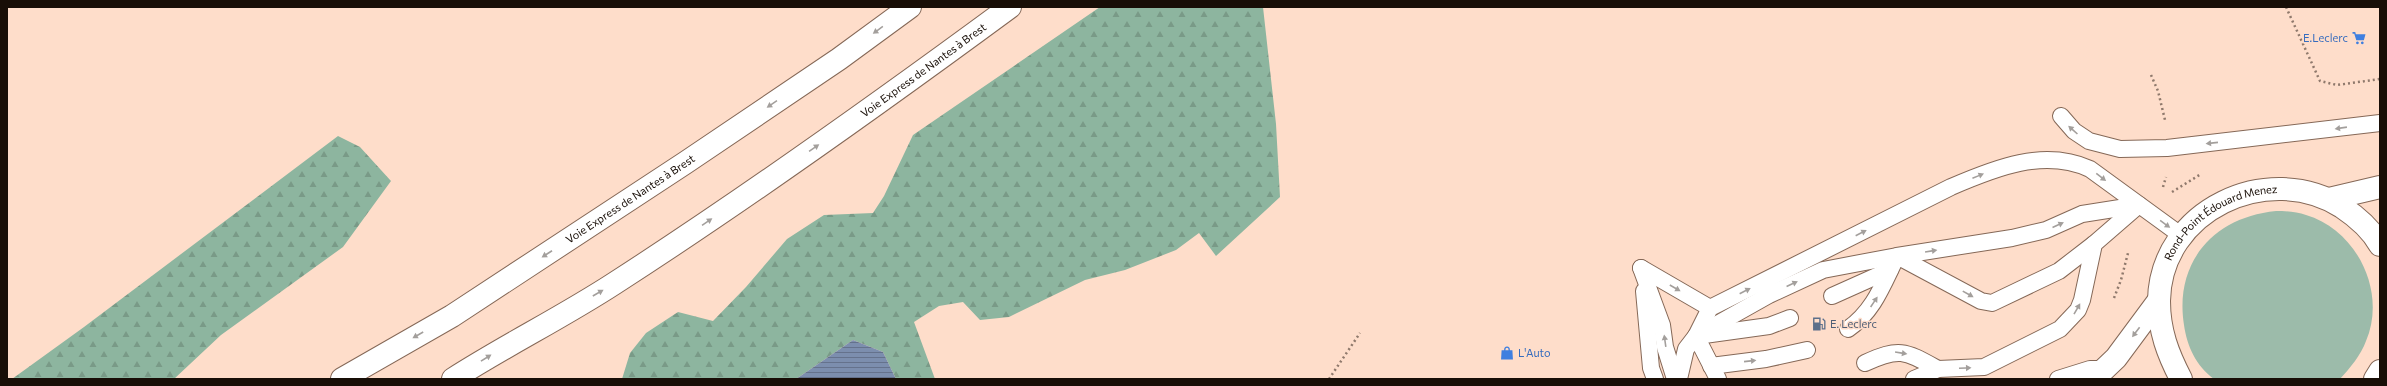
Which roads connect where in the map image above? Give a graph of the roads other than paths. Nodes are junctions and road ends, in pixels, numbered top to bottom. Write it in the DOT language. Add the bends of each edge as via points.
graph roads {
  1 [pos="910,7"];
  2 [pos="1010,7"];
  3 [pos="2061,116"];
  4 [pos="2380,123"];
  5 [pos="2380,187"];
  6 [pos="2329,199"];
  7 [pos="2139,205"];
  8 [pos="2182,236"];
  9 [pos="2094,244"];
  10 [pos="2380,245"];
  11 [pos="1893,263"];
  12 [pos="1641,268"];
  13 [pos="1832,296"];
  14 [pos="2159,300"];
  15 [pos="1710,308"];
  16 [pos="1790,318"];
  17 [pos="1848,329"];
  18 [pos="1696,336"];
  19 [pos="1806,350"];
  20 [pos="1865,363"];
  21 [pos="1938,370"];
  22 [pos="2380,371"];
  23 [pos="1715,372"];
  24 [pos="2100,374"];
  25 [pos="342,379"];
  26 [pos="453,379"];
  27 [pos="1655,379"];
  28 [pos="1675,379"];
  29 [pos="1679,379"];
  30 [pos="1914,379"];
  31 [pos="2058,379"];
  32 [pos="2181,379"];
  33 [pos="2375,379"];
  1 -- 25 [label="main road, Voie Express de Nantes à Brest, one-way" via="678,167 452,316"];
  26 -- 2 [label="main road, Voie Express de Nantes à Brest, one-way" via="621,280 757,189"];
  4 -- 3 [label="lane, one-way" via="2167,148 2120,149 2089,141 2074,131"];
  5 -- 6 [label="main road"];
  6 -- 8 [label="main road, Rond-Point Édouard Menez" via="2303,190 2275,188 2248,192 2223,202 2200,217"];
  6 -- 10 [label="main road, Rond-Point Édouard Menez" via="2355,215 2376,237"];
  7 -- 8 [label="lane, one-way"];
  7 -- 9 [label="lane"];
  11 -- 7 [label="lane, one-way" via="2046,230 2082,214"];
  15 -- 7 [label="lane, one-way" via="1951,187 2001,167 2057,159 2074,162 2090,169"];
  8 -- 14 [label="main road, Rond-Point Édouard Menez" via="2167,264"];
  11 -- 9 [label="lane, one-way" via="1981,301 1992,303 2059,271"];
  21 -- 9 [label="lane, one-way" via="1984,367 2060,329 2078,310"];
  11 -- 13 [label="lane"];
  17 -- 11 [label="lane, one-way" via="1860,320 1877,300"];
  18 -- 11 [label="lane, one-way" via="1769,295 1823,270"];
  12 -- 15 [label="lane, one-way"];
  12 -- 27 [label="lane" via="1651,368"];
  28 -- 12 [label="lane, one-way" via="1665,347 1662,325"];
  14 -- 24 [label="main road, one-way"];
  14 -- 32 [label="main road, Rond-Point Édouard Menez" via="2161,328 2168,355"];
  15 -- 18 [label="lane"];
  16 -- 18 [label="lane" via="1754,329"];
  18 -- 23 [label="lane"];
  18 -- 29 [label="lane" via="1686,349"];
  23 -- 19 [label="lane, one-way"];
  20 -- 21 [label="lane, one-way" via="1884,354 1906,353"];
  21 -- 30 [label="lane"];
  22 -- 33 [label="main road"];
  24 -- 31 [label="lane" via="2090,369"];
}
